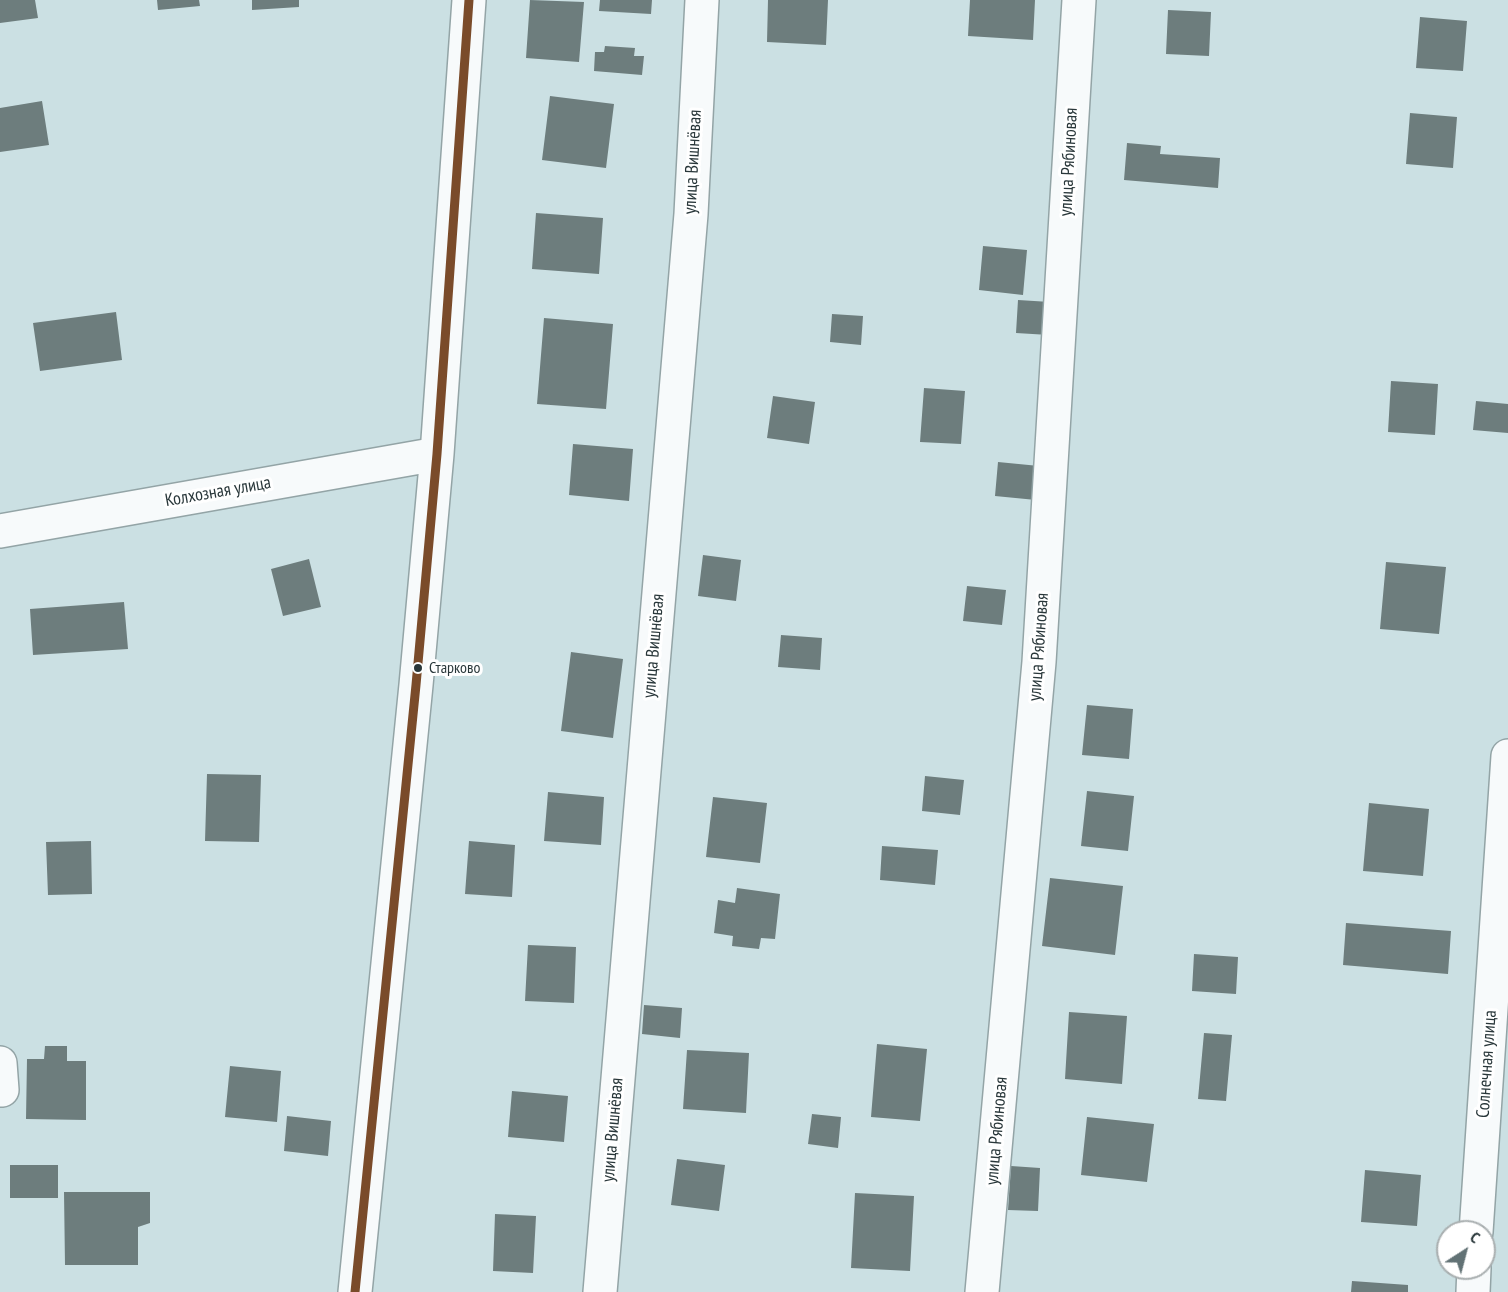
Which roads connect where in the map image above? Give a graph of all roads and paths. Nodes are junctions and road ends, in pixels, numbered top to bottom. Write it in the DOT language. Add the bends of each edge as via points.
graph roads {
  1 [pos="469,0"];
  2 [pos="702,0"];
  3 [pos="1079,0"];
  4 [pos="436,454"];
  5 [pos="0,531"];
  6 [pos="1508,756"];
  7 [pos="1477,1220"];
  8 [pos="355,1292"];
  9 [pos="600,1292"];
  10 [pos="982,1292"];
  1 -- 4 [label="street"];
  2 -- 9 [label="street, улица Вишнёвая" via="690,226"];
  3 -- 10 [label="street, улица Рябиновая" via="1039,662"];
  4 -- 5 [label="street, Колхозная улица"];
  4 -- 8 [label="street"];
  6 -- 7 [label="street, Солнечная улица"];
}
